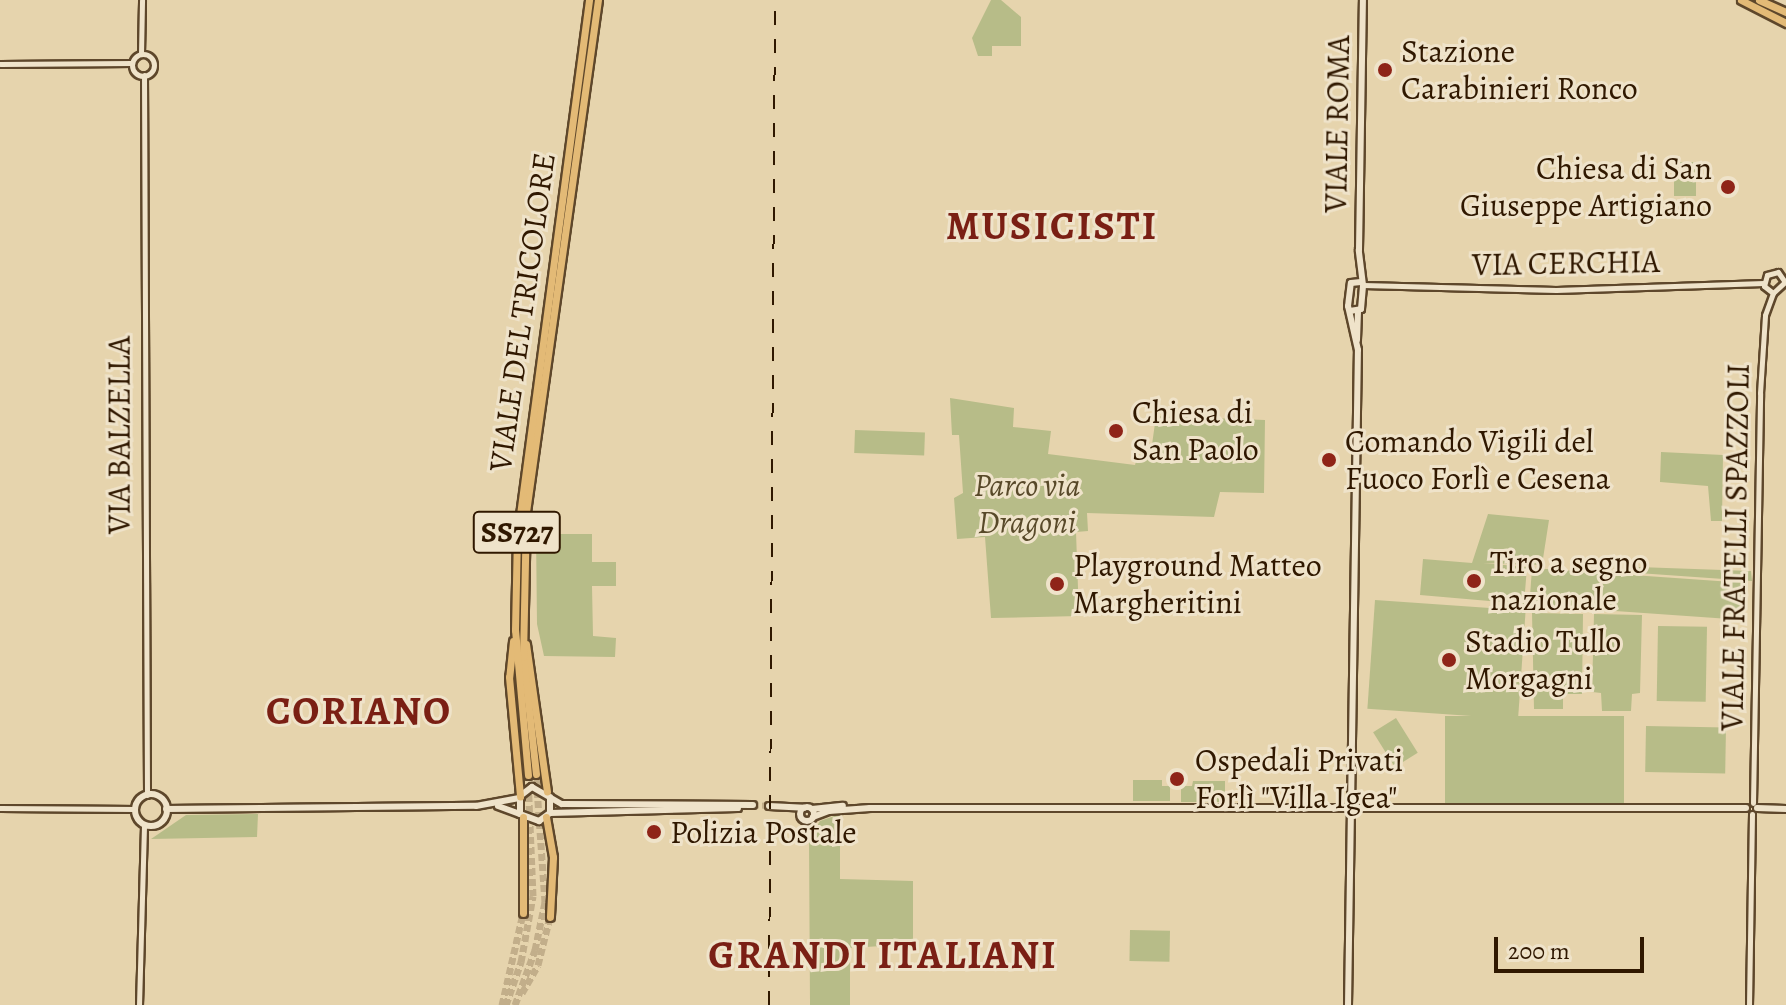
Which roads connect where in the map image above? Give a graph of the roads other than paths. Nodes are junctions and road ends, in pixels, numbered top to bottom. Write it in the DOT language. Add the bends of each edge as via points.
graph roads {
  1 [pos="142,0"];
  2 [pos="589,0"];
  3 [pos="598,0"];
  4 [pos="1363,0"];
  5 [pos="1741,0"];
  6 [pos="1759,0"];
  7 [pos="1786,12"];
  8 [pos="1786,23"];
  9 [pos="141,54"];
  10 [pos="587,54"];
  11 [pos="132,63"];
  12 [pos="0,64"];
  13 [pos="144,75"];
  14 [pos="1359,250"];
  15 [pos="1353,281"];
  16 [pos="1786,282"];
  17 [pos="1764,283"];
  18 [pos="1364,287"];
  19 [pos="1773,293"];
  20 [pos="1354,311"];
  21 [pos="519,632"];
  22 [pos="532,774"];
  23 [pos="548,793"];
  24 [pos="147,795"];
  25 [pos="520,797"];
  26 [pos="491,805"];
  27 [pos="769,806"];
  28 [pos="0,808"];
  29 [pos="1752,808"];
  30 [pos="135,809"];
  31 [pos="166,809"];
  32 [pos="1351,809"];
  33 [pos="1786,809"];
  34 [pos="802,810"];
  35 [pos="813,813"];
  36 [pos="522,815"];
  37 [pos="548,815"];
  38 [pos="144,825"];
  39 [pos="523,913"];
  40 [pos="550,917"];
  41 [pos="139,1005"];
  42 [pos="1348,1005"];
  43 [pos="1749,1005"];
  1 -- 9 [label="street"];
  2 -- 10 [label="highway, VIALE DEL TRICOLORE / SS727"];
  3 -- 10 [label="highway, VIALE DEL TRICOLORE / SS727"];
  4 -- 14 [label="main road, VIALE ROMA"];
  5 -- 8 [label="highway"];
  6 -- 7 [label="highway"];
  9 -- 11 [label="street"];
  9 -- 13 [label="street, VIA BALZELLA" via="153,64"];
  10 -- 21 [label="highway, VIALE DEL TRICOLORE / SS727" via="522,475"];
  11 -- 12 [label="street"];
  11 -- 13 [label="street" via="135,72"];
  13 -- 24 [label="street, VIA BALZELLA"];
  14 -- 15 [label="main road, VIALE ROMA"];
  14 -- 18 [label="main road, VIALE ROMA"];
  15 -- 18 [label="main road"];
  15 -- 20 [label="main road, VIALE ROMA"];
  16 -- 17 [label="street, VIA CERCHIA" via="1776,272"];
  16 -- 19 [label="street"];
  17 -- 18 [label="street, VIA CERCHIA" via="1556,290"];
  17 -- 19 [label="street"];
  18 -- 20 [label="main road, VIALE ROMA"];
  19 -- 29 [label="street, VIALE FRATELLI SPAZZOLI" via="1765,315 1760,393"];
  20 -- 32 [label="main road"];
  21 -- 22 [label="highway, VIALE DEL TRICOLORE / SS727"];
  21 -- 23 [label="highway" via="531,660"];
  21 -- 25 [label="highway" via="509,677"];
  23 -- 25 [label="main road" via="532,787"];
  23 -- 37 [label="main road"];
  23 -- 37 [label="main road" via="562,804 753,805"];
  24 -- 30 [label="main road"];
  24 -- 31 [label="main road" via="157,796"];
  25 -- 26 [label="main road"];
  25 -- 36 [label="main road"];
  26 -- 31 [label="main road"];
  26 -- 36 [label="main road"];
  27 -- 34 [label="main road"];
  28 -- 30 [label="street"];
  29 -- 32 [label="main road"];
  29 -- 33 [label="main road"];
  29 -- 43 [label="street, VIALE FRATELLI SPAZZOLI"];
  30 -- 38 [label="main road"];
  31 -- 38 [label="main road" via="160,824"];
  32 -- 35 [label="main road" via="870,808"];
  32 -- 42 [label="main road"];
  34 -- 35 [label="main road"];
  34 -- 35 [label="main road" via="804,821"];
  36 -- 37 [label="main road" via="535,822"];
  36 -- 39 [label="highway"];
  37 -- 40 [label="highway" via="553,857"];
  38 -- 41 [label="street"];
}
